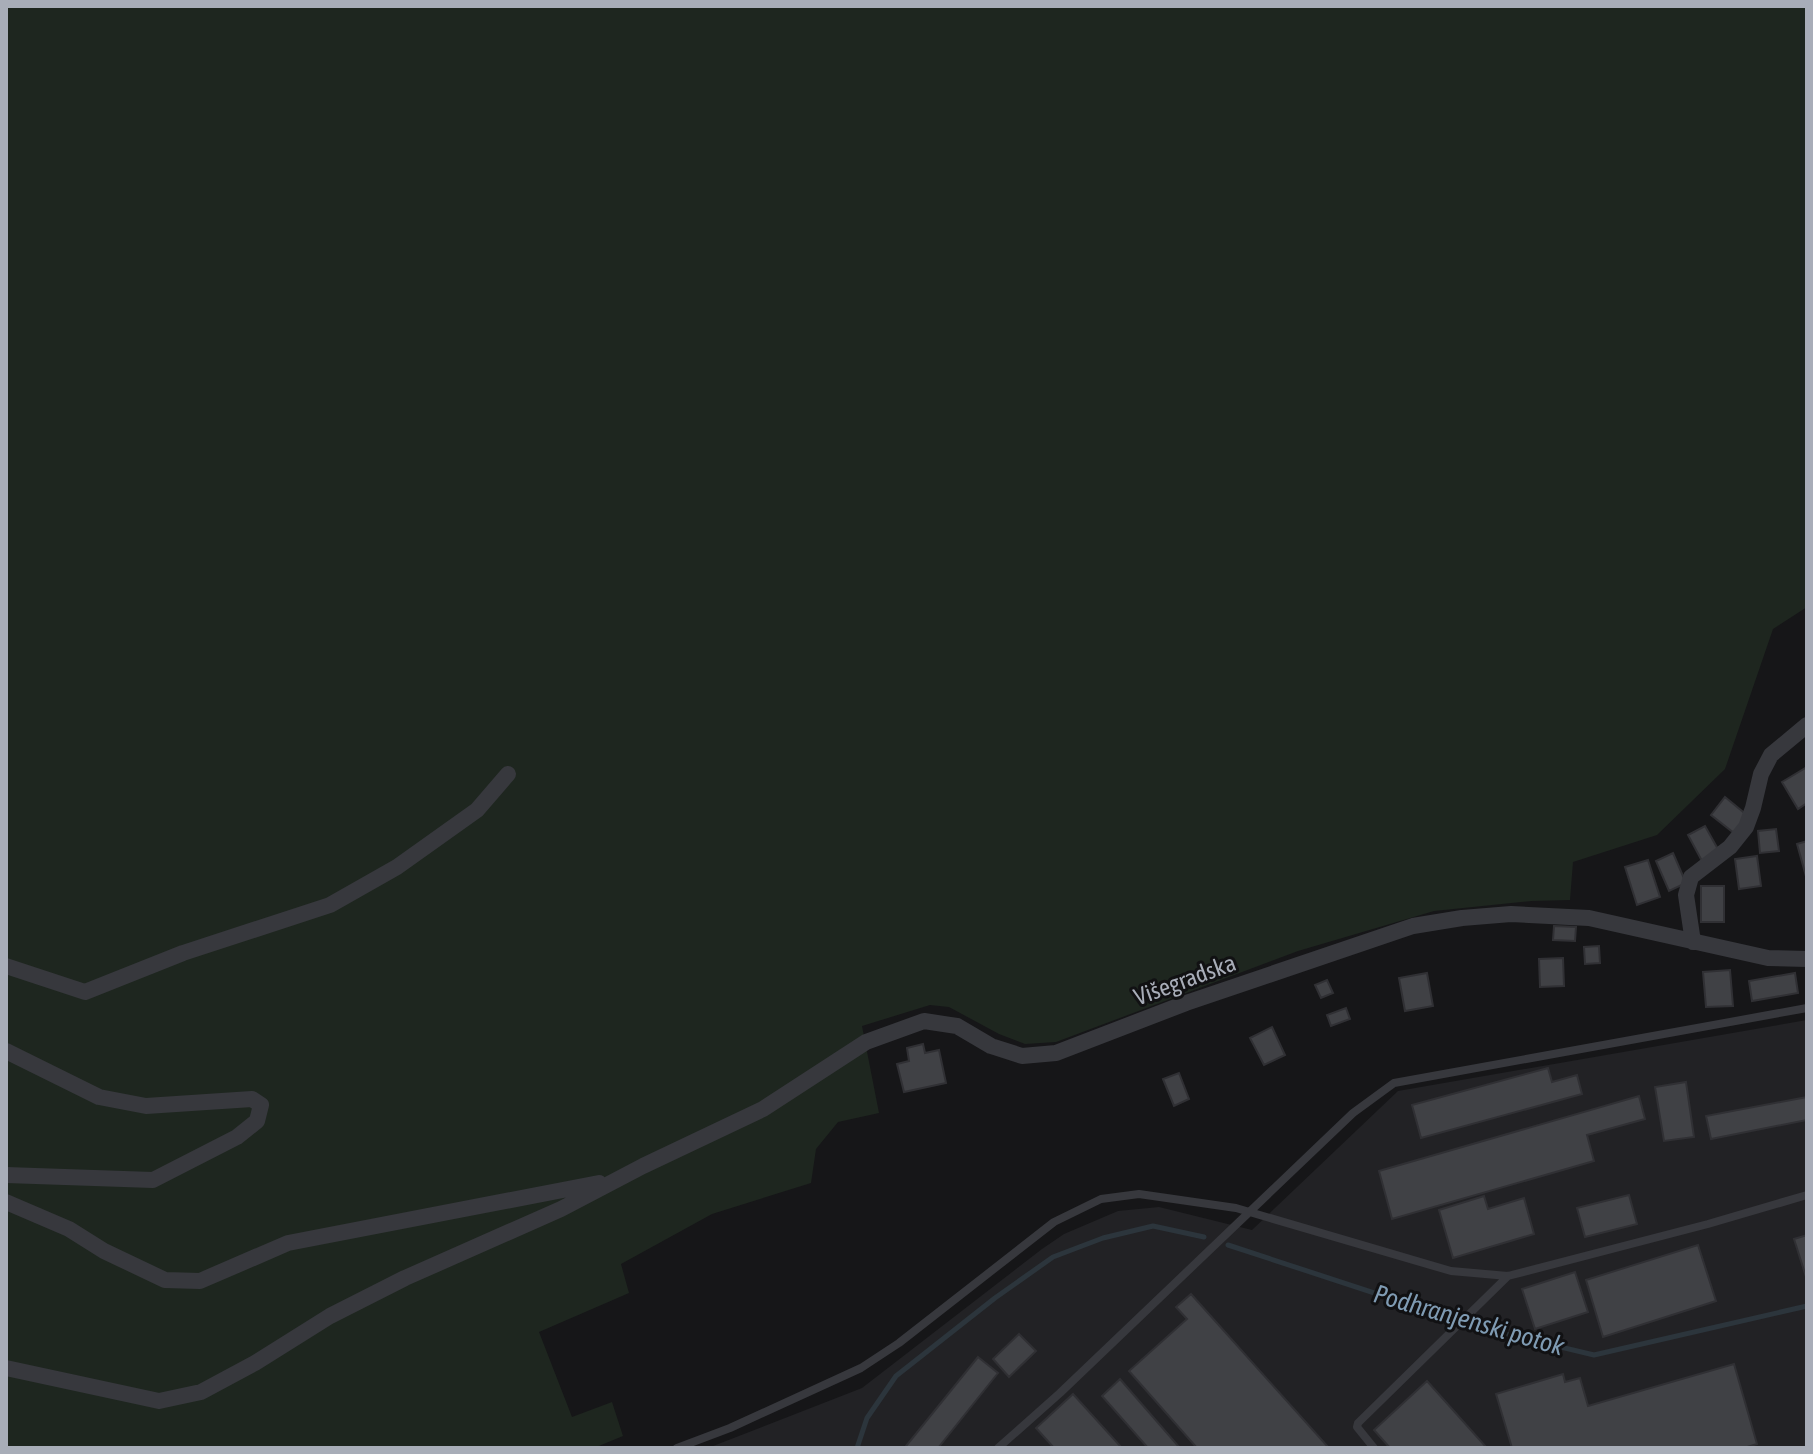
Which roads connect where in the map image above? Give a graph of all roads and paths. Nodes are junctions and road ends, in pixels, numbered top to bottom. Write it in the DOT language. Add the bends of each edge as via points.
graph roads {
  1 [pos="1807,725"];
  2 [pos="508,774"];
  3 [pos="1693,942"];
  4 [pos="1807,959"];
  5 [pos="6,966"];
  6 [pos="1807,1008"];
  7 [pos="6,1051"];
  8 [pos="6,1175"];
  9 [pos="617,1180"];
  10 [pos="1807,1195"];
  11 [pos="6,1202"];
  12 [pos="1249,1213"];
  13 [pos="1508,1276"];
  14 [pos="6,1368"];
  15 [pos="677,1448"];
  16 [pos="998,1448"];
  17 [pos="1374,1448"];
  1 -- 3 [label="street" via="1771,755 1746,827 1730,847 1691,877 1686,895"];
  2 -- 5 [label="street" via="477,810 397,867 330,905 85,992"];
  3 -- 4 [label="street, Višegradska" via="1768,958"];
  3 -- 9 [label="street, Višegradska" via="1589,918 1462,918 1413,926 1056,1053 1022,1056 957,1026 924,1021 866,1042 763,1109"];
  6 -- 12 [label="lane" via="1394,1083 1353,1113"];
  7 -- 8 [label="street" via="99,1097 146,1106 252,1099 261,1105 257,1121 237,1137 153,1180"];
  9 -- 11 [label="street" via="288,1243 200,1281 165,1280"];
  9 -- 14 [label="street" via="405,1278 201,1392 159,1401"];
  10 -- 13 [label="lane"];
  12 -- 13 [label="lane" via="1451,1271"];
  12 -- 15 [label="lane" via="1139,1194 1101,1199 1054,1222 861,1368"];
  12 -- 16 [label="lane"];
  13 -- 17 [label="lane" via="1358,1423"];
}
